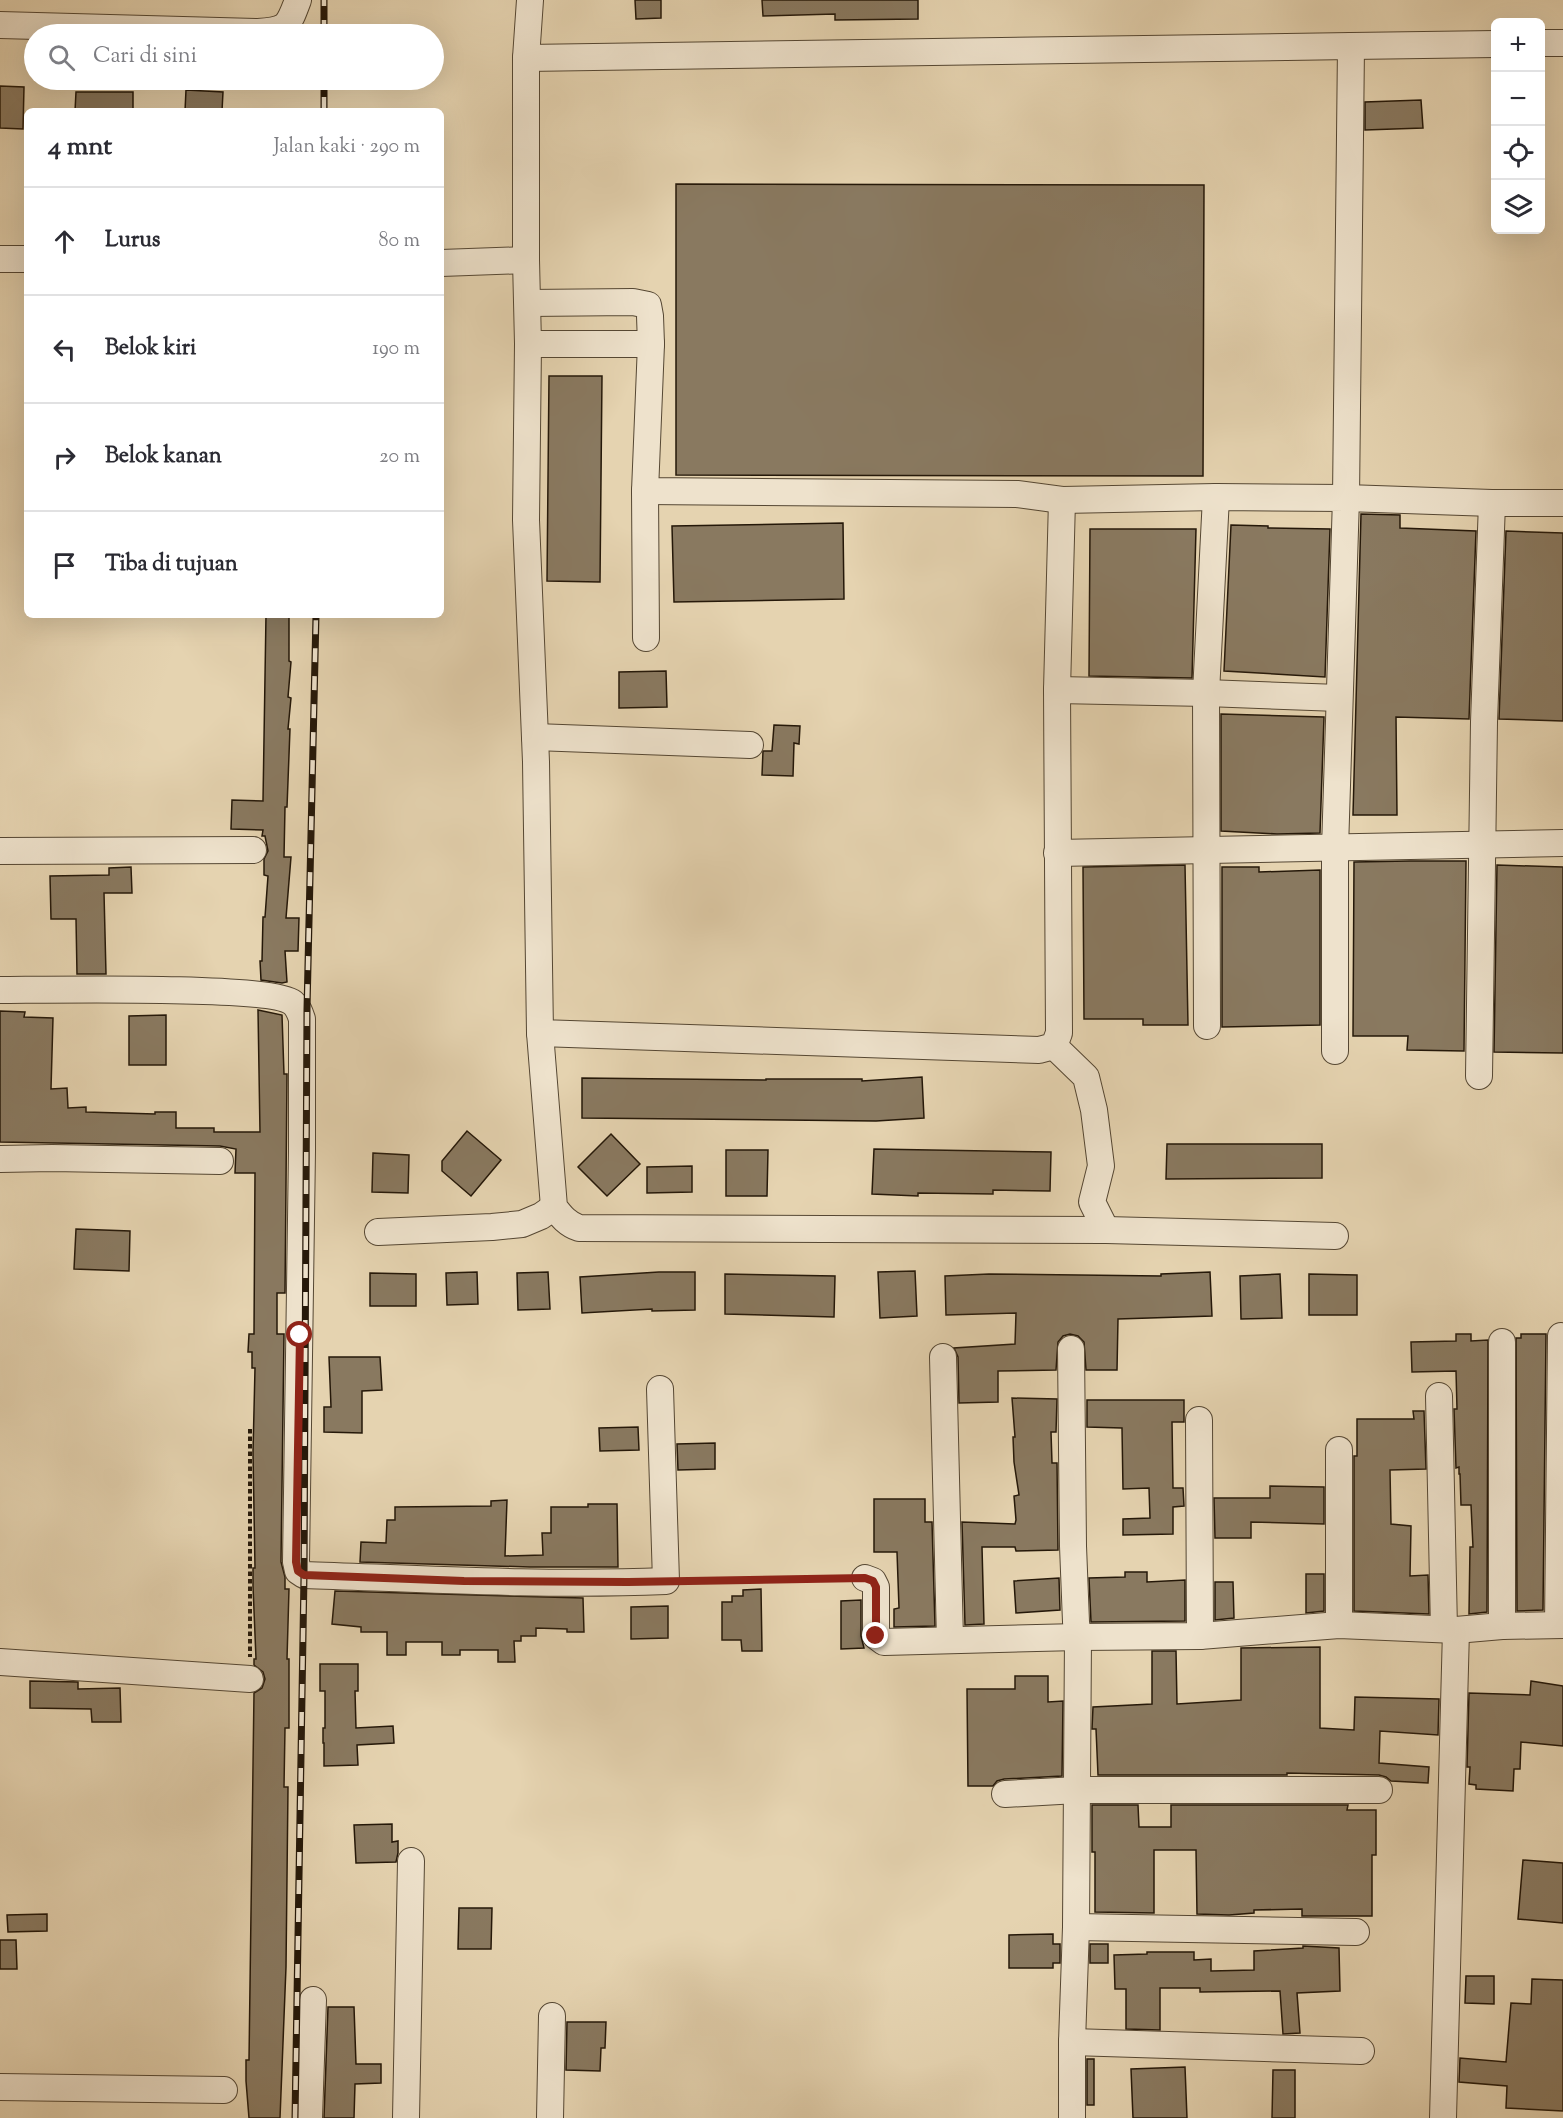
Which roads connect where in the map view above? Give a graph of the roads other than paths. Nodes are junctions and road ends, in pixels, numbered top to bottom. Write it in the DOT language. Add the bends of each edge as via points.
graph roads {
  1 [pos="298,0"];
  2 [pos="530,0"];
  3 [pos="286,24"];
  4 [pos="0,26"];
  5 [pos="24,27"];
  6 [pos="1545,43"];
  7 [pos="1563,43"];
  8 [pos="1491,44"];
  9 [pos="1351,46"];
  10 [pos="526,58"];
  11 [pos="0,259"];
  12 [pos="24,259"];
  13 [pos="526,260"];
  14 [pos="444,263"];
  15 [pos="528,303"];
  16 [pos="528,344"];
  17 [pos="651,344"];
  18 [pos="645,491"];
  19 [pos="1216,497"];
  20 [pos="1346,498"];
  21 [pos="1062,500"];
  22 [pos="1492,503"];
  23 [pos="1563,503"];
  24 [pos="646,638"];
  25 [pos="1057,690"];
  26 [pos="1206,693"];
  27 [pos="1339,698"];
  28 [pos="535,737"];
  29 [pos="750,745"];
  30 [pos="1563,843"];
  31 [pos="1483,846"];
  32 [pos="1335,849"];
  33 [pos="253,850"];
  34 [pos="1205,850"];
  35 [pos="0,851"];
  36 [pos="1057,853"];
  37 [pos="0,990"];
  38 [pos="1207,1026"];
  39 [pos="540,1033"];
  40 [pos="1054,1046"];
  41 [pos="1335,1051"];
  42 [pos="1479,1076"];
  43 [pos="0,1159"];
  44 [pos="220,1161"];
  45 [pos="1092,1202"];
  46 [pos="554,1207"];
  47 [pos="1068,1230"];
  48 [pos="1106,1230"];
  49 [pos="378,1232"];
  50 [pos="1335,1236"];
  51 [pos="1561,1336"];
  52 [pos="1502,1342"];
  53 [pos="1071,1348"];
  54 [pos="943,1357"];
  55 [pos="660,1389"];
  56 [pos="1439,1396"];
  57 [pos="1199,1420"];
  58 [pos="1339,1450"];
  59 [pos="865,1578"];
  60 [pos="1339,1625"];
  61 [pos="1560,1625"];
  62 [pos="1502,1626"];
  63 [pos="1450,1629"];
  64 [pos="1200,1636"];
  65 [pos="1078,1637"];
  66 [pos="950,1640"];
  67 [pos="0,1662"];
  68 [pos="250,1679"];
  69 [pos="1077,1790"];
  70 [pos="1380,1790"];
  71 [pos="1005,1794"];
  72 [pos="411,1861"];
  73 [pos="1076,1927"];
  74 [pos="1356,1932"];
  75 [pos="313,2000"];
  76 [pos="552,2016"];
  77 [pos="1072,2042"];
  78 [pos="1361,2051"];
  79 [pos="0,2086"];
  80 [pos="224,2090"];
  81 [pos="309,2118"];
  82 [pos="406,2118"];
  83 [pos="550,2118"];
  84 [pos="1072,2118"];
  85 [pos="1443,2118"];
  1 -- 3 [label="street"];
  2 -- 10 [label="street"];
  4 -- 5 [label="street"];
  6 -- 7 [label="street"];
  8 -- 9 [label="street"];
  9 -- 10 [label="street"];
  9 -- 20 [label="street"];
  10 -- 13 [label="street"];
  11 -- 12 [label="street"];
  13 -- 14 [label="street"];
  13 -- 15 [label="street"];
  15 -- 16 [label="street"];
  15 -- 17 [label="street" via="642,302 648,305"];
  16 -- 17 [label="street"];
  16 -- 28 [label="street" via="526,520"];
  17 -- 18 [label="street"];
  18 -- 21 [label="street" via="1017,494"];
  18 -- 24 [label="street"];
  19 -- 20 [label="street"];
  19 -- 21 [label="street"];
  19 -- 26 [label="street"];
  20 -- 22 [label="street"];
  20 -- 27 [label="street"];
  21 -- 25 [label="street"];
  22 -- 23 [label="street"];
  22 -- 31 [label="street"];
  25 -- 26 [label="street"];
  25 -- 36 [label="street"];
  26 -- 27 [label="street"];
  26 -- 34 [label="street"];
  27 -- 32 [label="street"];
  28 -- 29 [label="street"];
  28 -- 39 [label="street"];
  30 -- 31 [label="street"];
  31 -- 32 [label="street"];
  31 -- 42 [label="street"];
  32 -- 34 [label="street"];
  32 -- 41 [label="street"];
  33 -- 35 [label="street"];
  34 -- 36 [label="street"];
  34 -- 38 [label="street"];
  36 -- 40 [label="street" via="1059,1033"];
  37 -- 55 [label="street" via="258,994 292,1002 299,1011 302,1151 296,1562 298,1571 304,1575 464,1581 666,1581"];
  39 -- 40 [label="street" via="1039,1050"];
  39 -- 46 [label="street"];
  40 -- 45 [label="street" via="1086,1077 1101,1166"];
  43 -- 44 [label="street"];
  45 -- 47 [label="street"];
  45 -- 48 [label="street"];
  46 -- 47 [label="street" via="579,1228"];
  46 -- 49 [label="street" via="522,1224"];
  47 -- 48 [label="street"];
  48 -- 50 [label="street"];
  51 -- 61 [label="street"];
  52 -- 62 [label="street"];
  53 -- 65 [label="street" via="1072,1546"];
  54 -- 66 [label="street"];
  56 -- 63 [label="street"];
  57 -- 64 [label="street"];
  58 -- 60 [label="street"];
  59 -- 66 [label="street" via="876,1587 876,1636 884,1642"];
  60 -- 63 [label="street"];
  60 -- 64 [label="street"];
  61 -- 62 [label="street"];
  62 -- 63 [label="street"];
  63 -- 85 [label="street"];
  64 -- 65 [label="street"];
  65 -- 66 [label="street"];
  65 -- 69 [label="street"];
  67 -- 68 [label="street"];
  69 -- 70 [label="street"];
  69 -- 71 [label="street"];
  69 -- 73 [label="street"];
  72 -- 82 [label="street"];
  73 -- 74 [label="street"];
  73 -- 77 [label="street"];
  75 -- 81 [label="street"];
  76 -- 83 [label="street"];
  77 -- 78 [label="street"];
  77 -- 84 [label="street"];
  79 -- 80 [label="street"];
}
